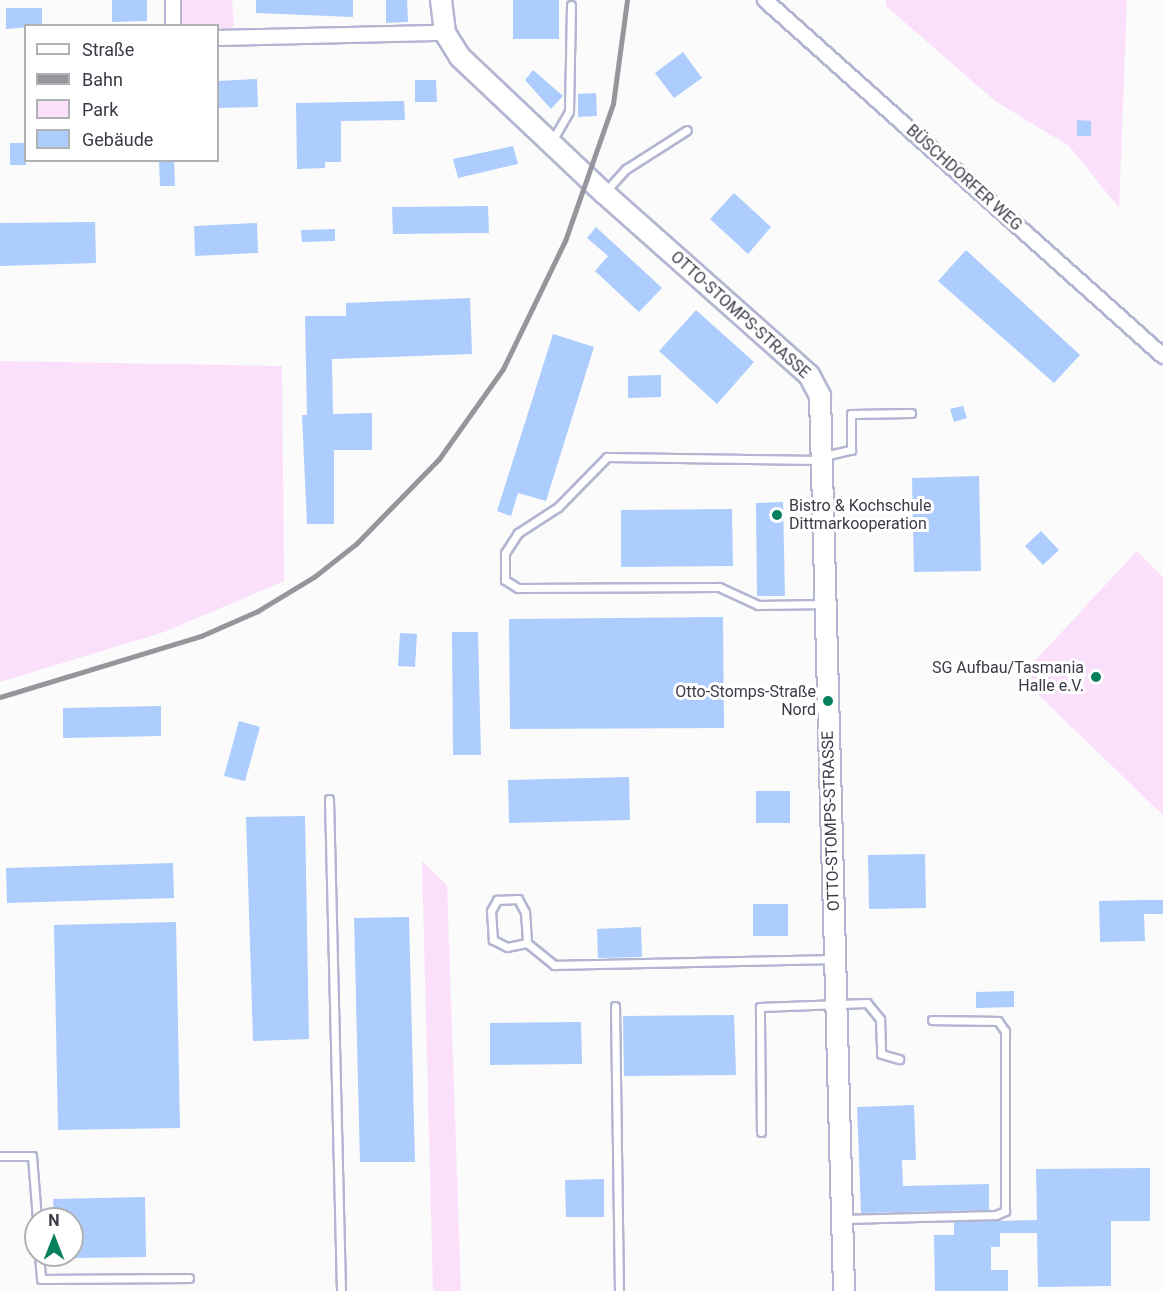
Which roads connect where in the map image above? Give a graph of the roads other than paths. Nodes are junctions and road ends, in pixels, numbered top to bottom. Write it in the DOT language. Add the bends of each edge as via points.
graph roads {
  1 [pos="172,0"];
  2 [pos="441,0"];
  3 [pos="765,0"];
  4 [pos="571,5"];
  5 [pos="173,24"];
  6 [pos="445,33"];
  7 [pos="219,38"];
  8 [pos="687,130"];
  9 [pos="550,143"];
  10 [pos="604,193"];
  11 [pos="1163,356"];
  12 [pos="911,413"];
  13 [pos="822,458"];
  14 [pos="825,603"];
  15 [pos="329,799"];
  16 [pos="527,943"];
  17 [pos="835,959"];
  18 [pos="836,1003"];
  19 [pos="615,1006"];
  20 [pos="932,1020"];
  21 [pos="899,1059"];
  22 [pos="761,1132"];
  23 [pos="0,1156"];
  24 [pos="36,1207"];
  25 [pos="842,1219"];
  26 [pos="40,1267"];
  27 [pos="189,1278"];
  28 [pos="340,1291"];
  29 [pos="619,1291"];
  30 [pos="844,1291"];
  1 -- 5 [label="street"];
  2 -- 6 [label="street, OTTO-STOMPS-STRASSE"];
  3 -- 11 [label="street, BÜSCHDORFER WEG"];
  4 -- 9 [label="lane" via="568,111"];
  6 -- 7 [label="street"];
  6 -- 9 [label="street, OTTO-STOMPS-STRASSE" via="468,65"];
  8 -- 10 [label="lane" via="626,169"];
  9 -- 10 [label="street, OTTO-STOMPS-STRASSE"];
  10 -- 13 [label="street, OTTO-STOMPS-STRASSE" via="809,375 820,396"];
  12 -- 13 [label="lane" via="851,414 851,450"];
  13 -- 14 [label="street, OTTO-STOMPS-STRASSE"];
  13 -- 14 [label="lane" via="607,457 558,507 518,533 506,553 506,580 518,588 719,587 758,605"];
  14 -- 17 [label="street, OTTO-STOMPS-STRASSE"];
  15 -- 28 [label="lane"];
  16 -- 16 [label="lane" via="525,912 518,899 497,900 491,910 493,940 507,947"];
  16 -- 17 [label="lane" via="554,965"];
  17 -- 18 [label="street, OTTO-STOMPS-STRASSE"];
  18 -- 21 [label="lane" via="872,1005 880,1019 881,1054"];
  18 -- 22 [label="lane" via="760,1007"];
  18 -- 25 [label="street, OTTO-STOMPS-STRASSE"];
  19 -- 29 [label="lane"];
  20 -- 25 [label="lane" via="999,1021 1005,1031 1005,1211 996,1215"];
  23 -- 24 [label="lane" via="32,1156"];
  25 -- 30 [label="street, OTTO-STOMPS-STRASSE"];
  26 -- 27 [label="lane" via="41,1279"];
}
